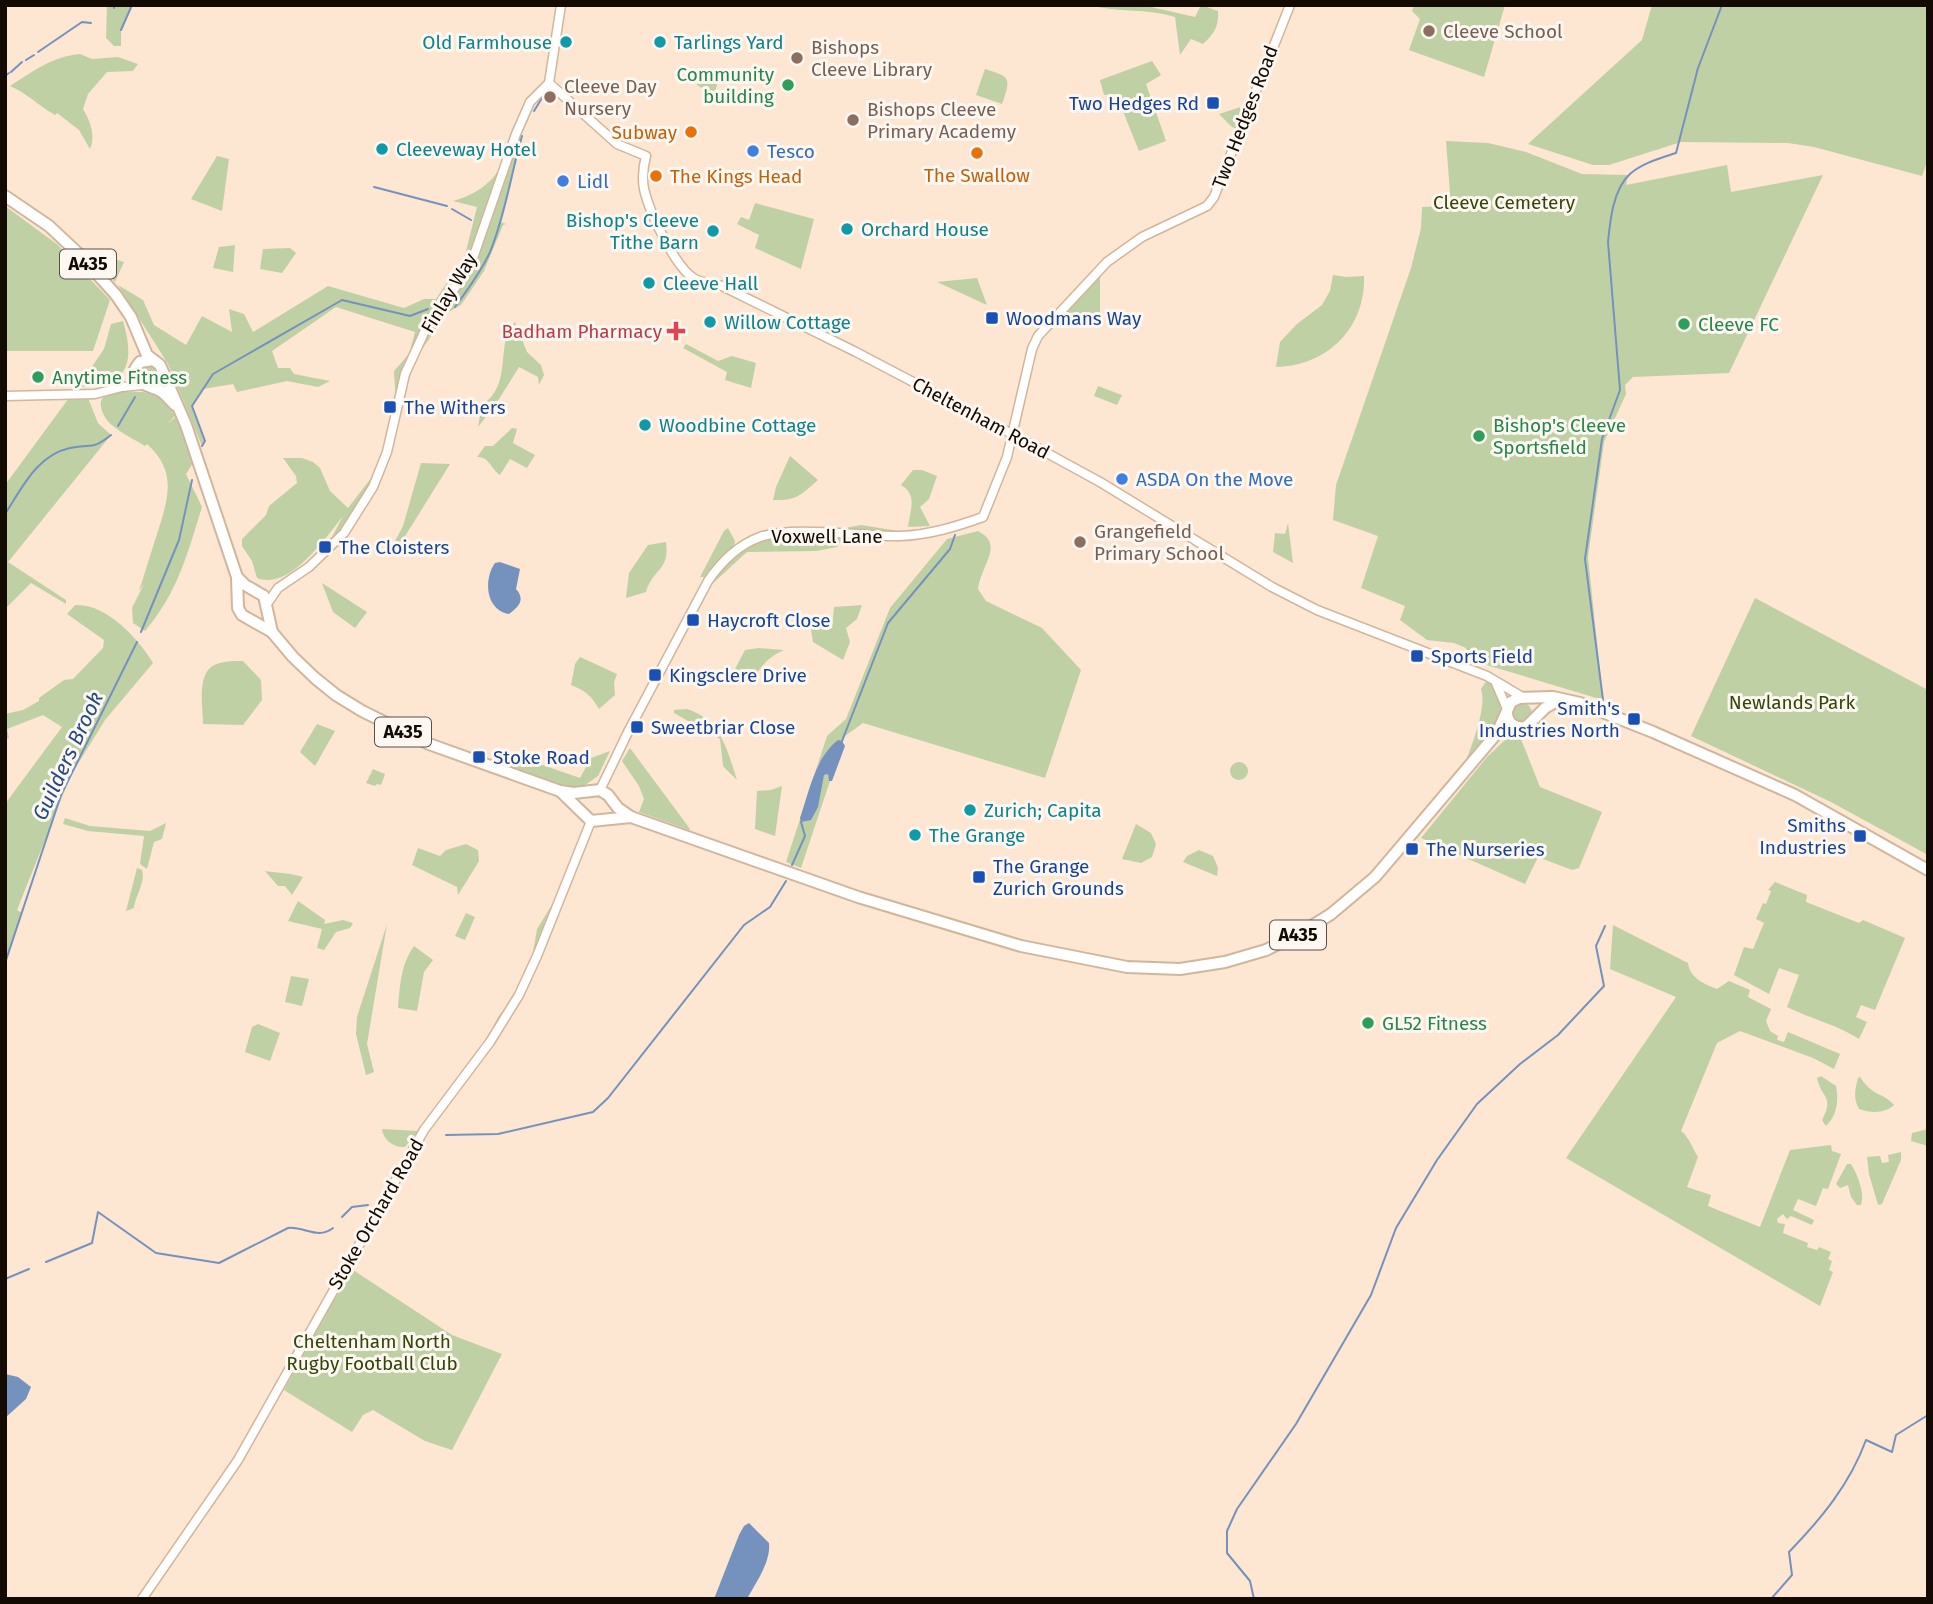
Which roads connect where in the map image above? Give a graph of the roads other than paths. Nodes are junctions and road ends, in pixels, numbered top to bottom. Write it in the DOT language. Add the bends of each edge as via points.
graph roads {
  1 [pos="561,5"];
  2 [pos="1290,5"];
  3 [pos="549,82"];
  4 [pos="5,197"];
  5 [pos="135,329"];
  6 [pos="153,360"];
  7 [pos="162,369"];
  8 [pos="134,370"];
  9 [pos="145,386"];
  10 [pos="122,387"];
  11 [pos="5,396"];
  12 [pos="180,411"];
  13 [pos="1014,435"];
  14 [pos="237,577"];
  15 [pos="278,588"];
  16 [pos="255,591"];
  17 [pos="240,599"];
  18 [pos="267,606"];
  19 [pos="253,620"];
  20 [pos="272,632"];
  21 [pos="1496,683"];
  22 [pos="1525,698"];
  23 [pos="1560,699"];
  24 [pos="1507,710"];
  25 [pos="1535,719"];
  26 [pos="1517,727"];
  27 [pos="1497,733"];
  28 [pos="600,790"];
  29 [pos="559,791"];
  30 [pos="587,793"];
  31 [pos="612,800"];
  32 [pos="581,812"];
  33 [pos="631,817"];
  34 [pos="607,819"];
  35 [pos="591,821"];
  36 [pos="1928,870"];
  37 [pos="142,1599"];
  1 -- 3 [label="street"];
  2 -- 13 [label="street, Two Hedges Road" via="1214,197 1207,206 1142,237 1107,262 1038,336"];
  3 -- 13 [label="street, Cheltenham Road" via="618,144 646,156 644,188 652,217 690,275 791,320"];
  3 -- 15 [label="street, Finlay Way" via="530,102 472,258 428,324 405,374 387,452 373,487 344,533 309,568"];
  4 -- 5 [label="main road, A435" via="49,226 81,256 116,295"];
  5 -- 6 [label="main road, A435"];
  5 -- 8 [label="main road, A435"];
  6 -- 7 [label="main road"];
  6 -- 8 [label="main road" via="144,360"];
  7 -- 9 [label="main road" via="158,382"];
  7 -- 12 [label="main road"];
  8 -- 9 [label="main road" via="135,378"];
  8 -- 10 [label="street"];
  9 -- 10 [label="street"];
  9 -- 12 [label="main road" via="161,392"];
  10 -- 11 [label="street" via="95,394"];
  12 -- 14 [label="main road"];
  13 -- 21 [label="street, Cheltenham Road" via="1272,587"];
  13 -- 28 [label="street, Voxwell Lane" via="983,517 934,533 900,536 762,536 721,562"];
  14 -- 16 [label="main road"];
  14 -- 17 [label="main road"];
  15 -- 16 [label="street"];
  15 -- 18 [label="street"];
  16 -- 17 [label="main road" via="247,591"];
  16 -- 18 [label="main road" via="264,596"];
  17 -- 19 [label="main road" via="242,615"];
  18 -- 19 [label="main road" via="262,616"];
  18 -- 20 [label="main road, A435"];
  19 -- 20 [label="main road, A435"];
  20 -- 29 [label="main road, A435" via="315,678 362,712 429,744"];
  21 -- 22 [label="street, Cheltenham Road"];
  21 -- 24 [label="street"];
  22 -- 23 [label="main road"];
  22 -- 24 [label="main road" via="1513,700"];
  22 -- 25 [label="main road" via="1534,704"];
  23 -- 25 [label="main road"];
  23 -- 36 [label="main road" via="1653,732 1795,795"];
  24 -- 26 [label="main road" via="1509,721"];
  24 -- 27 [label="main road, A435"];
  25 -- 26 [label="main road" via="1526,727"];
  26 -- 27 [label="main road"];
  27 -- 33 [label="main road, A435" via="1375,877 1331,914 1266,950 1180,968 1127,967 1021,946 858,897"];
  28 -- 30 [label="main road"];
  28 -- 31 [label="main road"];
  29 -- 30 [label="main road, A435"];
  29 -- 32 [label="main road, A435"];
  30 -- 32 [label="main road" via="580,803"];
  31 -- 33 [label="main road, A435"];
  31 -- 34 [label="main road"];
  32 -- 35 [label="main road"];
  33 -- 34 [label="main road, A435"];
  34 -- 35 [label="main road"];
  35 -- 37 [label="street, Stoke Orchard Road" via="519,995 424,1130 238,1460"];
}
